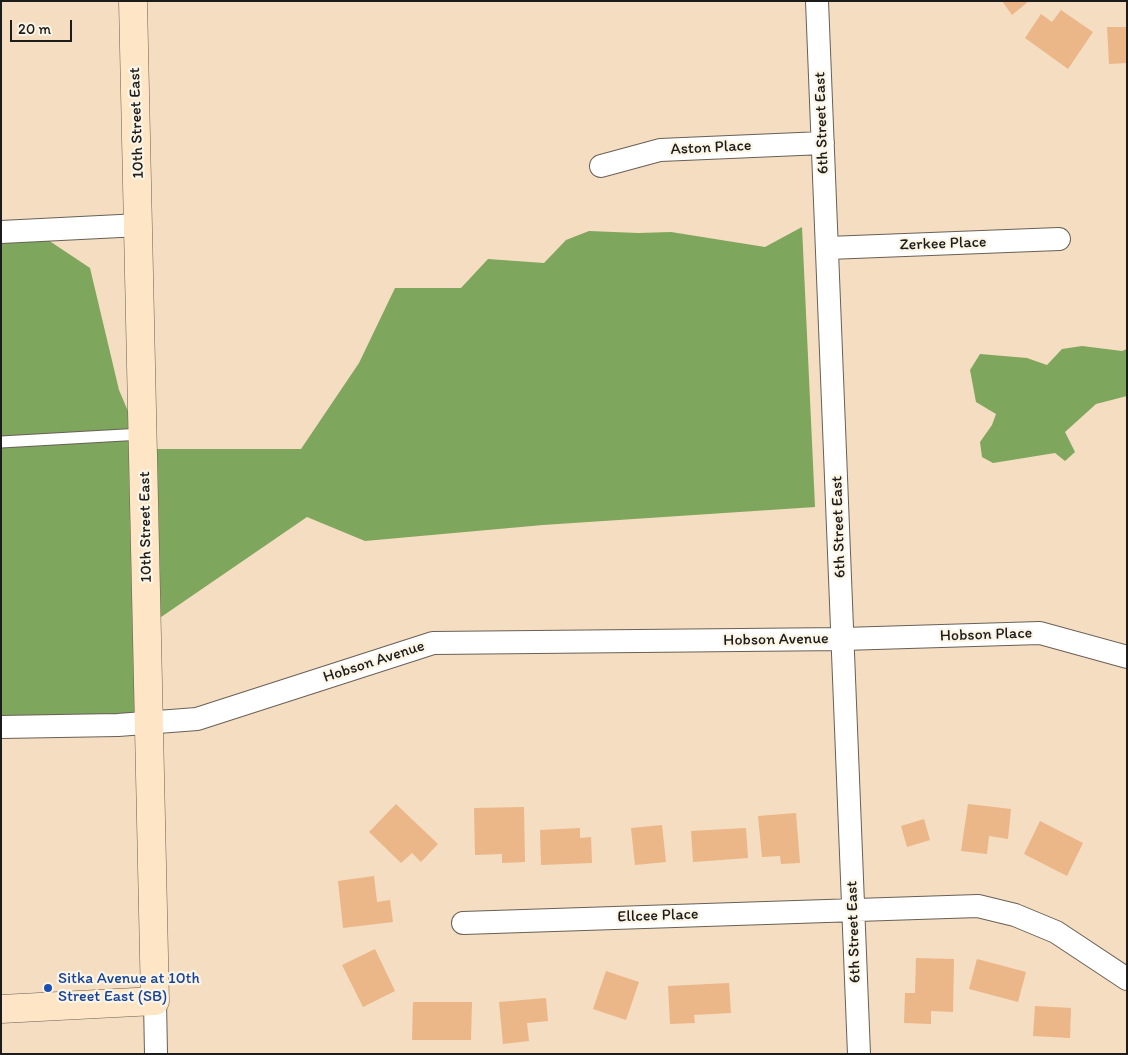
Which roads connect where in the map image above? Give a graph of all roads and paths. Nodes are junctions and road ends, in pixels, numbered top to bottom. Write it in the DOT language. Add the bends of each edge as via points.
graph roads {
  1 [pos="133,1"];
  2 [pos="817,1"];
  3 [pos="824,143"];
  4 [pos="601,166"];
  5 [pos="140,225"];
  6 [pos="1,232"];
  7 [pos="1059,239"];
  8 [pos="828,248"];
  9 [pos="144,434"];
  10 [pos="1,442"];
  11 [pos="843,639"];
  12 [pos="1127,657"];
  13 [pos="150,723"];
  14 [pos="1,727"];
  15 [pos="853,910"];
  16 [pos="463,923"];
  17 [pos="1127,979"];
  18 [pos="155,1001"];
  19 [pos="1,1008"];
  20 [pos="156,1054"];
  21 [pos="859,1054"];
  1 -- 5 [label="street, 10th Street East"];
  2 -- 3 [label="street, 6th Street East"];
  3 -- 4 [label="street, Aston Place" via="660,150"];
  3 -- 8 [label="street, 6th Street East"];
  5 -- 6 [label="street"];
  5 -- 9 [label="street, 10th Street East"];
  7 -- 8 [label="street, Zerkee Place"];
  8 -- 11 [label="street, 6th Street East"];
  9 -- 10 [label="lane"];
  9 -- 13 [label="street, 10th Street East"];
  11 -- 12 [label="street, Hobson Place" via="1040,633"];
  11 -- 13 [label="street, Hobson Avenue" via="433,643 197,719"];
  11 -- 15 [label="street, 6th Street East"];
  13 -- 14 [label="street, Hobson Avenue"];
  13 -- 18 [label="street, 10th Street East"];
  15 -- 16 [label="street, Ellcee Place"];
  15 -- 17 [label="street, Ellcee Place" via="978,906 1015,915 1056,932"];
  15 -- 21 [label="street, 6th Street East"];
  18 -- 19 [label="street"];
  18 -- 20 [label="street, 10th Street East"];
}
